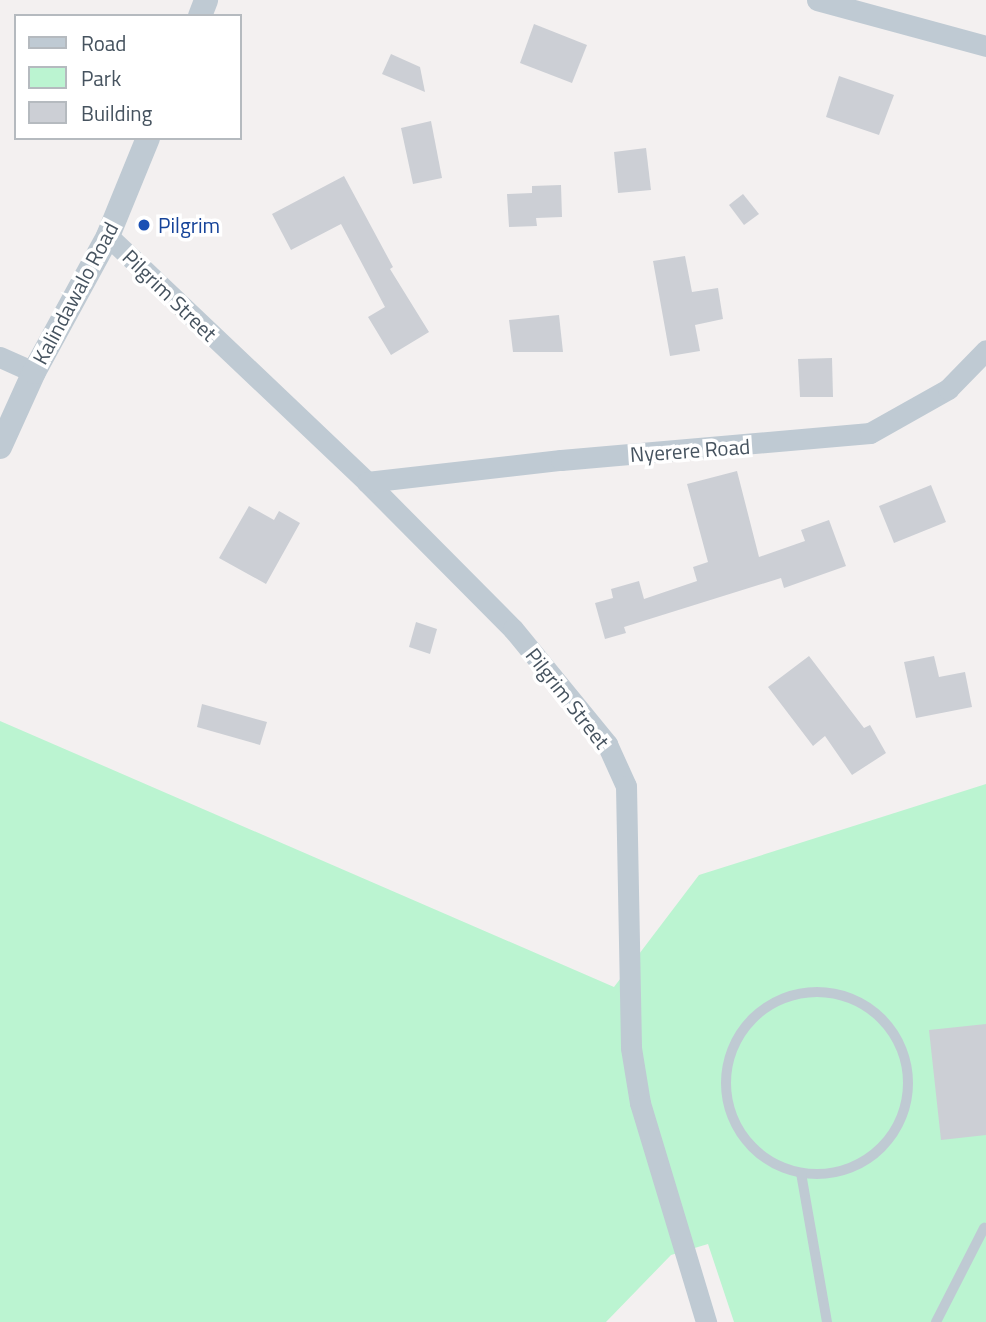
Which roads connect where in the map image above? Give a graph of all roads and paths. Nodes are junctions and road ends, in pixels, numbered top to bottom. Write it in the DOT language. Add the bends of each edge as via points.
graph roads {
  1 [pos="817,0"];
  2 [pos="986,46"];
  3 [pos="147,140"];
  4 [pos="108,236"];
  5 [pos="986,350"];
  6 [pos="0,357"];
  7 [pos="34,372"];
  8 [pos="0,447"];
  9 [pos="367,482"];
  10 [pos="801,1173"];
  11 [pos="984,1228"];
  12 [pos="706,1322"];
  13 [pos="827,1322"];
  14 [pos="936,1322"];
  1 -- 2 [label="street"];
  3 -- 4 [label="street, Kalindawalo Road"];
  4 -- 7 [label="street, Kalindawalo Road"];
  4 -- 9 [label="street, Pilgrim Street"];
  5 -- 9 [label="street, Nyerere Road" via="948,389 870,433"];
  6 -- 7 [label="street"];
  7 -- 8 [label="street, Kalindawalo Road"];
  9 -- 12 [label="street, Pilgrim Street" via="513,629 607,744 626,786 631,1048 640,1103"];
  10 -- 10 [label="lane" via="768,1160 742,1135 728,1103 727,1068 739,1035 764,1009 797,995 832,994 866,1007 891,1031 906,1064 907,1099 894,1132 869,1158 836,1172"];
  10 -- 13 [label="lane"];
  11 -- 14 [label="lane"];
}
